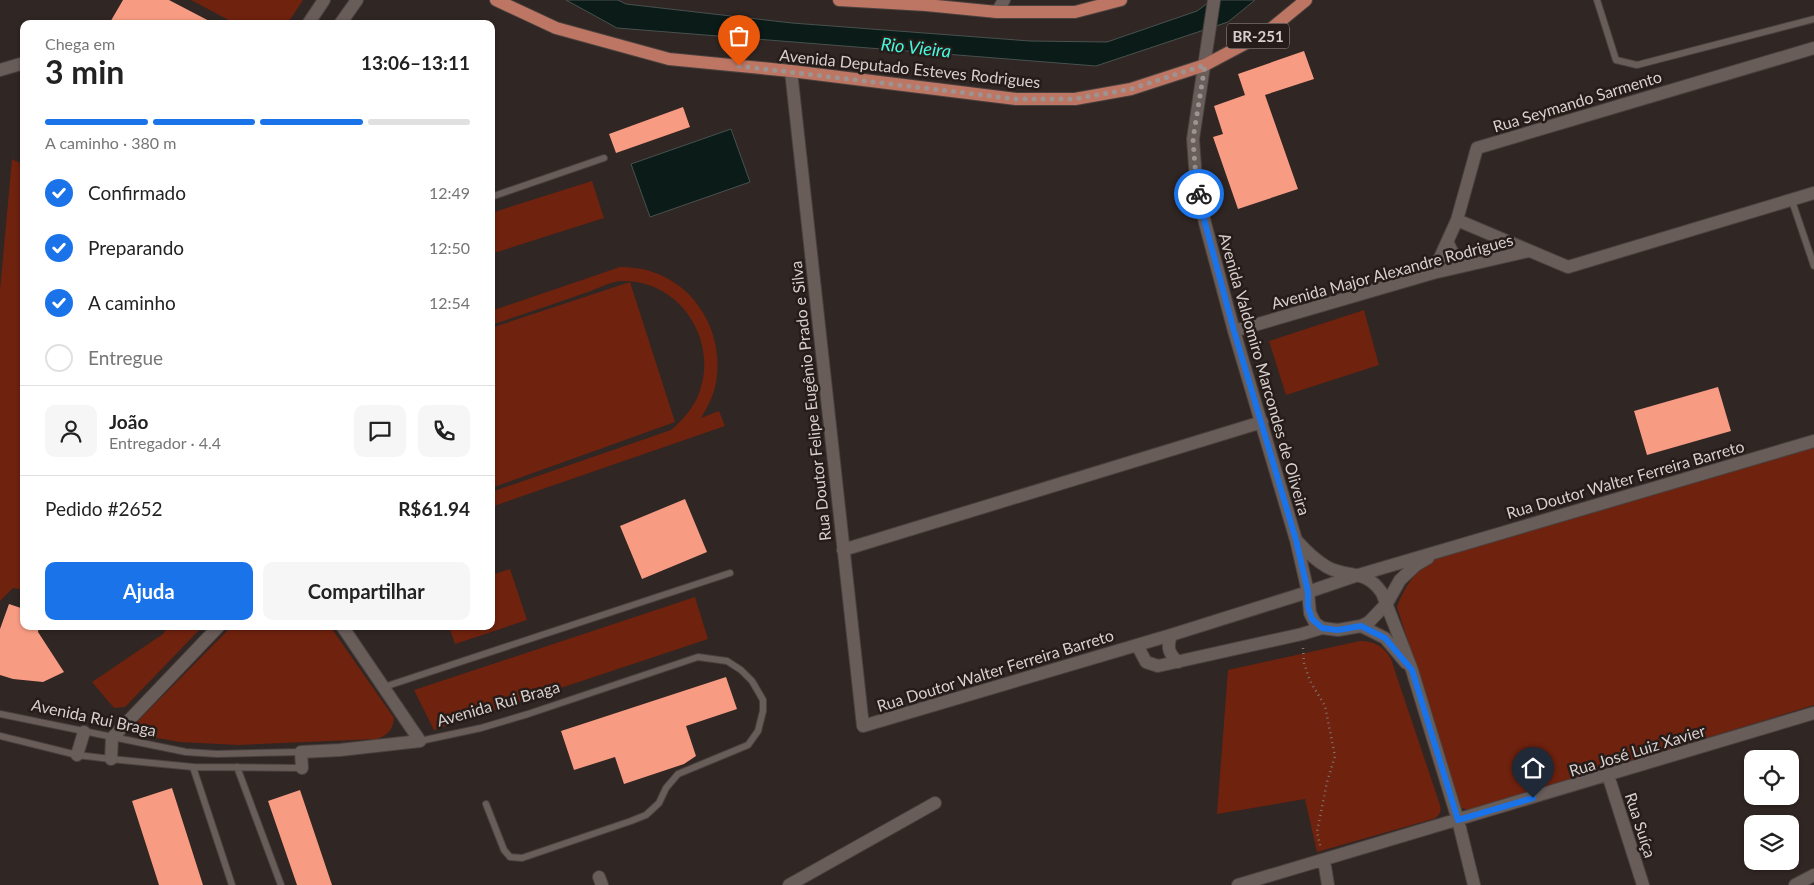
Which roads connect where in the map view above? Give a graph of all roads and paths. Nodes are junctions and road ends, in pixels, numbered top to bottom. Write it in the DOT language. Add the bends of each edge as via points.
graph roads {
  1 [pos="324,0"];
  2 [pos="357,0"];
  3 [pos="496,0"];
  4 [pos="839,0"];
  5 [pos="1004,0"];
  6 [pos="1121,0"];
  7 [pos="1214,0"];
  8 [pos="1306,0"];
  9 [pos="1597,0"];
  10 [pos="997,12"];
  11 [pos="1814,19"];
  12 [pos="311,20"];
  13 [pos="343,20"];
  14 [pos="1814,48"];
  15 [pos="20,65"];
  16 [pos="1205,65"];
  17 [pos="0,70"];
  18 [pos="791,71"];
  19 [pos="604,158"];
  20 [pos="1814,193"];
  21 [pos="495,196"];
  22 [pos="1792,201"];
  23 [pos="1457,220"];
  24 [pos="1448,242"];
  25 [pos="1529,251"];
  26 [pos="1472,263"];
  27 [pos="1814,266"];
  28 [pos="1433,273"];
  29 [pos="1234,331"];
  30 [pos="1262,422"];
  31 [pos="1814,441"];
  32 [pos="1296,540"];
  33 [pos="1446,549"];
  34 [pos="843,550"];
  35 [pos="730,573"];
  36 [pos="1355,576"];
  37 [pos="1308,592"];
  38 [pos="1387,603"];
  39 [pos="1361,626"];
  40 [pos="1322,628"];
  41 [pos="214,630"];
  42 [pos="345,630"];
  43 [pos="1302,634"];
  44 [pos="1171,635"];
  45 [pos="1136,645"];
  46 [pos="1178,662"];
  47 [pos="1412,670"];
  48 [pos="384,687"];
  49 [pos="1814,713"];
  50 [pos="0,714"];
  51 [pos="863,726"];
  52 [pos="84,732"];
  53 [pos="0,736"];
  54 [pos="112,738"];
  55 [pos="420,742"];
  56 [pos="301,752"];
  57 [pos="77,755"];
  58 [pos="111,759"];
  59 [pos="193,767"];
  60 [pos="238,767"];
  61 [pos="302,768"];
  62 [pos="1608,775"];
  63 [pos="934,803"];
  64 [pos="486,804"];
  65 [pos="1458,820"];
  66 [pos="1324,860"];
  67 [pos="1814,875"];
  68 [pos="232,885"];
  69 [pos="281,885"];
  70 [pos="789,885"];
  71 [pos="1238,885"];
  72 [pos="1328,885"];
  73 [pos="1474,885"];
  74 [pos="1644,885"];
  75 [pos="1795,885"];
  1 -- 12 [label="street"];
  2 -- 13 [label="street"];
  3 -- 18 [label="main road, Avenida Deputado Esteves Rodrigues / BR-251" via="556,28 669,58"];
  4 -- 10 [label="main road"];
  5 -- 10 [label="street"];
  6 -- 10 [label="main road" via="1075,12"];
  7 -- 16 [label="street, Avenida Valdomiro Marcondes de Oliveira"];
  8 -- 16 [label="main road, Avenida Deputado Esteves Rodrigues / BR-251" via="1267,32"];
  9 -- 11 [label="lane" via="1616,60 1637,64"];
  14 -- 23 [label="street, Rua Seymando Sarmento" via="1477,148"];
  15 -- 17 [label="street"];
  16 -- 18 [label="main road, Avenida Deputado Esteves Rodrigues / BR-251" via="1131,89 1074,99 1016,99"];
  16 -- 29 [label="street, Avenida Valdomiro Marcondes de Oliveira" via="1193,139 1196,180"];
  18 -- 34 [label="street, Rua Doutor Felipe Eugênio Prado e Silva"];
  19 -- 21 [label="lane"];
  20 -- 22 [label="street, Avenida Major Alexandre Rodrigues"];
  22 -- 25 [label="street, Avenida Major Alexandre Rodrigues" via="1568,267"];
  22 -- 27 [label="lane"];
  23 -- 24 [label="street, Rua Seymando Sarmento"];
  23 -- 25 [label="street, Avenida Major Alexandre Rodrigues"];
  24 -- 26 [label="street" via="1455,257"];
  24 -- 28 [label="street, Rua Seymando Sarmento"];
  25 -- 26 [label="street, Avenida Major Alexandre Rodrigues"];
  26 -- 28 [label="street, Avenida Major Alexandre Rodrigues"];
  28 -- 29 [label="street, Avenida Major Alexandre Rodrigues"];
  29 -- 30 [label="street, Avenida Valdomiro Marcondes de Oliveira"];
  30 -- 32 [label="street, Avenida Valdomiro Marcondes de Oliveira"];
  30 -- 34 [label="street"];
  31 -- 33 [label="street, Rua Doutor Walter Ferreira Barreto"];
  32 -- 36 [label="street, Avenida Valdomiro Marcondes de Oliveira" via="1310,556 1328,568"];
  32 -- 37 [label="street, Avenida Valdomiro Marcondes de Oliveira"];
  33 -- 36 [label="street, Rua Doutor Walter Ferreira Barreto"];
  33 -- 38 [label="street, Rua Doutor Walter Ferreira Barreto" via="1416,565 1400,580"];
  34 -- 51 [label="street, Rua Doutor Felipe Eugênio Prado e Silva"];
  35 -- 48 [label="lane"];
  36 -- 37 [label="street, Rua Doutor Walter Ferreira Barreto"];
  36 -- 38 [label="street, Avenida Valdomiro Marcondes de Oliveira" via="1375,583"];
  37 -- 40 [label="street" via="1310,613 1315,624"];
  37 -- 44 [label="street, Rua Doutor Walter Ferreira Barreto"];
  38 -- 39 [label="street, Rua Doutor Walter Ferreira Barreto"];
  38 -- 47 [label="street, Avenida Valdomiro Marcondes de Oliveira"];
  39 -- 40 [label="street, Rua Doutor Walter Ferreira Barreto" via="1338,630"];
  39 -- 47 [label="street, Avenida Valdomiro Marcondes de Oliveira" via="1385,638"];
  40 -- 43 [label="street, Rua Doutor Walter Ferreira Barreto"];
  41 -- 54 [label="street"];
  42 -- 48 [label="street"];
  43 -- 46 [label="street, Rua Doutor Walter Ferreira Barreto"];
  43 -- 66 [label="path" via="1304,663 1310,681 1325,706 1335,756 1318,832"];
  44 -- 45 [label="street, Rua Doutor Walter Ferreira Barreto"];
  44 -- 46 [label="street" via="1169,652"];
  45 -- 46 [label="street, Rua Doutor Walter Ferreira Barreto" via="1146,662 1158,666"];
  45 -- 51 [label="street, Rua Doutor Walter Ferreira Barreto"];
  47 -- 65 [label="street, Avenida Valdomiro Marcondes de Oliveira"];
  48 -- 55 [label="street"];
  49 -- 62 [label="street, Rua José Luiz Xavier"];
  50 -- 52 [label="lane, Avenida Rui Braga"];
  52 -- 54 [label="lane, Avenida Rui Braga"];
  52 -- 57 [label="street"];
  53 -- 57 [label="lane, Avenida Rui Braga"];
  54 -- 56 [label="lane, Avenida Rui Braga" via="186,752"];
  54 -- 58 [label="street"];
  55 -- 56 [label="street, Avenida Rui Braga"];
  55 -- 64 [label="lane, Avenida Rui Braga" via="518,717 698,657 727,661 741,670 763,700 758,731 748,745 678,774 659,803 646,815 522,858 510,857 504,850"];
  56 -- 61 [label="street, Avenida Rui Braga"];
  57 -- 58 [label="lane, Avenida Rui Braga"];
  58 -- 59 [label="lane, Avenida Rui Braga"];
  59 -- 60 [label="lane, Avenida Rui Braga"];
  59 -- 68 [label="lane"];
  60 -- 61 [label="lane, Avenida Rui Braga"];
  60 -- 69 [label="lane"];
  62 -- 65 [label="street, Rua José Luiz Xavier"];
  62 -- 74 [label="street, Rua Suíça"];
  63 -- 70 [label="street"];
  65 -- 66 [label="street, Rua José Luiz Xavier"];
  65 -- 73 [label="street, Avenida Valdomiro Marcondes de Oliveira"];
  66 -- 71 [label="street, Rua José Luiz Xavier"];
  66 -- 72 [label="street"];
  67 -- 75 [label="street"];
}
